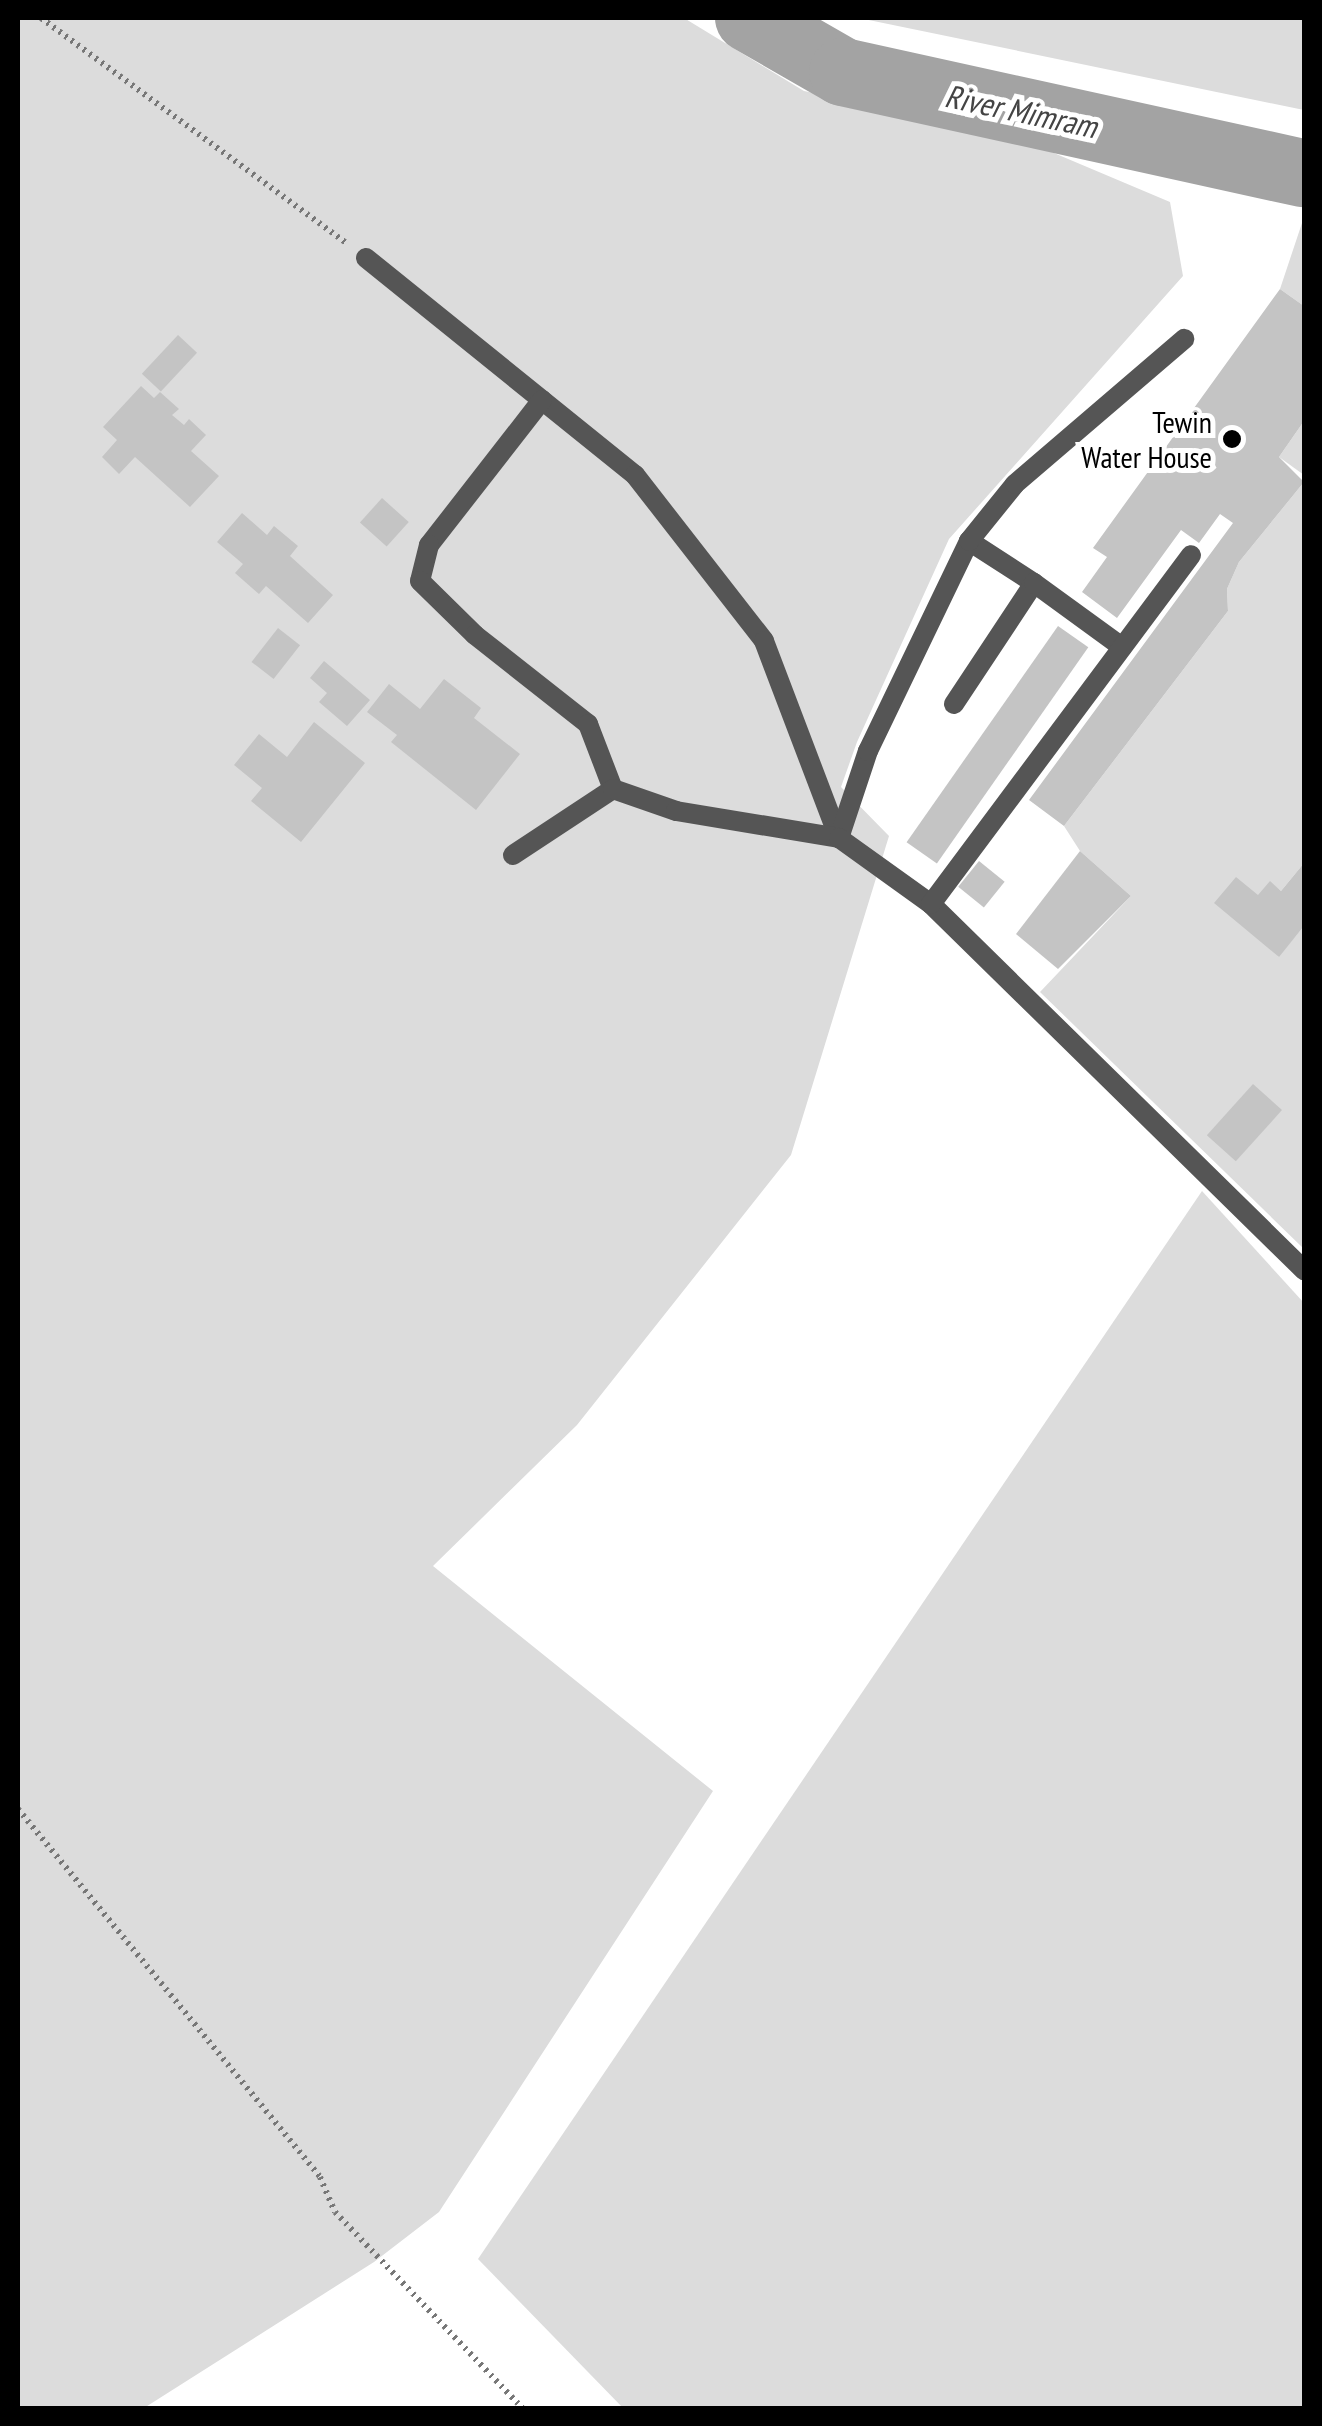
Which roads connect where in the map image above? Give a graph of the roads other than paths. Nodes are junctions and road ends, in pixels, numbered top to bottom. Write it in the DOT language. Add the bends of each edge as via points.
graph roads {
  1 [pos="366,258"];
  2 [pos="1184,339"];
  3 [pos="542,400"];
  4 [pos="969,541"];
  5 [pos="1191,555"];
  6 [pos="1034,583"];
  7 [pos="1122,647"];
  8 [pos="954,704"];
  9 [pos="613,789"];
  10 [pos="839,838"];
  11 [pos="513,854"];
  12 [pos="931,904"];
  13 [pos="1304,1270"];
  1 -- 3 [label="lane"];
  2 -- 4 [label="lane" via="1016,484"];
  3 -- 9 [label="lane" via="429,545 420,581 474,635 588,724"];
  3 -- 10 [label="lane" via="636,476 764,641"];
  4 -- 6 [label="lane"];
  4 -- 10 [label="lane" via="868,750"];
  5 -- 7 [label="lane"];
  6 -- 7 [label="lane"];
  6 -- 8 [label="lane"];
  7 -- 12 [label="lane"];
  9 -- 10 [label="lane" via="676,811"];
  9 -- 11 [label="lane"];
  10 -- 12 [label="lane"];
  12 -- 13 [label="lane"];
}
